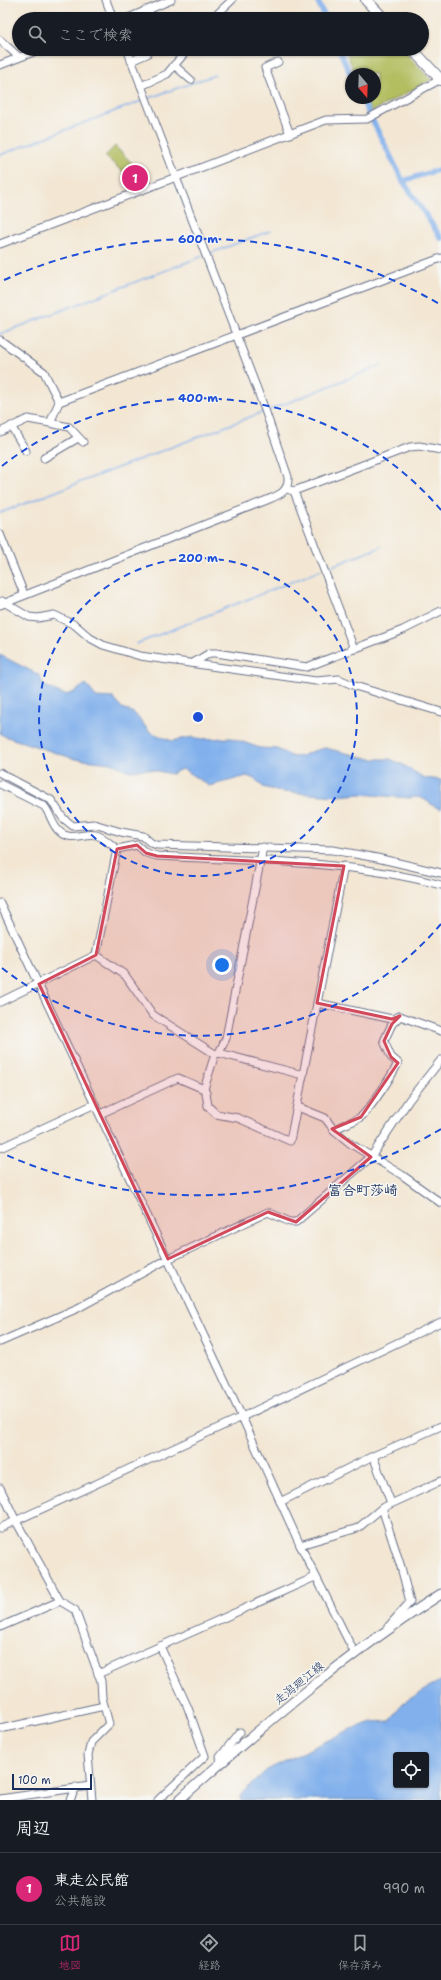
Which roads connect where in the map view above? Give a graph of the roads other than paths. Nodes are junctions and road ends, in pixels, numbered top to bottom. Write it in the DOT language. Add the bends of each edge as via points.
graph roads {
  1 [pos="106,0"];
  2 [pos="171,0"];
  3 [pos="232,0"];
  4 [pos="366,0"];
  5 [pos="145,10"];
  6 [pos="110,12"];
  7 [pos="141,12"];
  8 [pos="219,12"];
  9 [pos="377,12"];
  10 [pos="0,40"];
  11 [pos="12,51"];
  12 [pos="129,56"];
  13 [pos="142,56"];
  14 [pos="182,56"];
  15 [pos="419,56"];
  16 [pos="19,57"];
  17 [pos="131,61"];
  18 [pos="278,62"];
  19 [pos="0,65"];
  20 [pos="174,66"];
  21 [pos="441,79"];
  22 [pos="191,80"];
  23 [pos="141,86"];
  24 [pos="290,134"];
  25 [pos="175,177"];
  26 [pos="0,244"];
  27 [pos="441,258"];
  28 [pos="236,336"];
  29 [pos="0,340"];
  30 [pos="59,402"];
  31 [pos="50,423"];
  32 [pos="11,426"];
  33 [pos="0,432"];
  34 [pos="441,450"];
  35 [pos="26,451"];
  36 [pos="44,458"];
  37 [pos="290,490"];
  38 [pos="0,534"];
  39 [pos="24,594"];
  40 [pos="1,602"];
  41 [pos="441,611"];
  42 [pos="354,649"];
  43 [pos="193,663"];
  44 [pos="441,712"];
  45 [pos="0,773"];
  46 [pos="0,784"];
  47 [pos="263,847"];
  48 [pos="117,849"];
  49 [pos="260,860"];
  50 [pos="344,866"];
  51 [pos="441,873"];
  52 [pos="441,885"];
  53 [pos="0,903"];
  54 [pos="96,955"];
  55 [pos="39,984"];
  56 [pos="0,1002"];
  57 [pos="317,1003"];
  58 [pos="400,1016"];
  59 [pos="441,1031"];
  60 [pos="217,1054"];
  61 [pos="441,1060"];
  62 [pos="303,1075"];
  63 [pos="204,1089"];
  64 [pos="95,1104"];
  65 [pos="298,1107"];
  66 [pos="100,1114"];
  67 [pos="334,1130"];
  68 [pos="0,1148"];
  69 [pos="371,1157"];
  70 [pos="441,1203"];
  71 [pos="168,1258"];
  72 [pos="441,1322"];
  73 [pos="0,1342"];
  74 [pos="242,1417"];
  75 [pos="441,1426"];
  76 [pos="373,1456"];
  77 [pos="441,1481"];
  78 [pos="0,1488"];
  79 [pos="280,1502"];
  80 [pos="391,1503"];
  81 [pos="382,1508"];
  82 [pos="16,1521"];
  83 [pos="0,1528"];
  84 [pos="300,1545"];
  85 [pos="315,1577"];
  86 [pos="441,1594"];
  87 [pos="60,1601"];
  88 [pos="0,1626"];
  89 [pos="382,1634"];
  90 [pos="160,1646"];
  91 [pos="354,1654"];
  92 [pos="98,1674"];
  93 [pos="104,1706"];
  94 [pos="0,1729"];
  95 [pos="240,1732"];
  96 [pos="221,1763"];
  97 [pos="90,1786"];
  98 [pos="76,1787"];
  99 [pos="0,1799"];
  100 [pos="9,1799"];
  101 [pos="70,1800"];
  102 [pos="92,1800"];
  103 [pos="158,1800"];
  104 [pos="179,1800"];
  1 -- 6 [label="street"];
  2 -- 5 [label="street"];
  3 -- 8 [label="street"];
  4 -- 9 [label="highway"];
  5 -- 7 [label="street"];
  10 -- 11 [label="street"];
  12 -- 17 [label="street"];
  13 -- 17 [label="street"];
  14 -- 20 [label="street"];
  15 -- 21 [label="highway"];
  16 -- 19 [label="street"];
  17 -- 23 [label="street"];
  18 -- 24 [label="street" via="265,68"];
  20 -- 22 [label="street"];
  20 -- 23 [label="street" via="167,74"];
  21 -- 24 [label="street" via="369,117 326,120"];
  23 -- 25 [label="street"];
  24 -- 25 [label="street"];
  25 -- 26 [label="street"];
  25 -- 28 [label="street"];
  27 -- 28 [label="street"];
  28 -- 30 [label="street"];
  28 -- 37 [label="street" via="266,413"];
  29 -- 30 [label="street" via="44,372"];
  30 -- 31 [label="street"];
  31 -- 32 [label="street" via="28,419"];
  31 -- 36 [label="street" via="69,426 81,440"];
  32 -- 33 [label="street"];
  32 -- 35 [label="street"];
  34 -- 37 [label="street" via="410,447"];
  37 -- 39 [label="street"];
  37 -- 42 [label="street"];
  38 -- 39 [label="street"];
  39 -- 40 [label="street"];
  40 -- 43 [label="street" via="30,617 54,615 65,619 90,638 117,650 140,656"];
  41 -- 42 [label="street" via="403,630"];
  42 -- 43 [label="street" via="302,667 216,653 210,653"];
  43 -- 44 [label="street" via="316,681 339,679"];
  45 -- 47 [label="street" via="51,800 73,826 94,824 143,836 157,845"];
  46 -- 48 [label="street" via="44,806 64,835 96,835"];
  47 -- 49 [label="street"];
  47 -- 51 [label="street" via="333,850 391,860"];
  48 -- 49 [label="street" via="137,845 146,853 157,856"];
  48 -- 54 [label="street"];
  49 -- 50 [label="street"];
  49 -- 60 [label="street" via="226,1038"];
  50 -- 52 [label="street"];
  50 -- 57 [label="street"];
  53 -- 55 [label="street"];
  54 -- 55 [label="street"];
  54 -- 60 [label="street" via="125,975 153,1015"];
  55 -- 56 [label="street"];
  55 -- 64 [label="street"];
  57 -- 58 [label="street" via="392,1019"];
  57 -- 62 [label="street"];
  58 -- 59 [label="street"];
  58 -- 67 [label="street" via="392,1024 384,1041 391,1056 398,1063 394,1072 362,1117"];
  60 -- 62 [label="street"];
  60 -- 63 [label="street"];
  61 -- 69 [label="street" via="409,1100"];
  62 -- 65 [label="street"];
  63 -- 65 [label="street" via="208,1106 216,1114 243,1120 290,1142"];
  63 -- 66 [label="street" via="178,1078"];
  64 -- 66 [label="street"];
  64 -- 68 [label="street"];
  65 -- 67 [label="street" via="325,1118"];
  66 -- 71 [label="street"];
  67 -- 69 [label="street"];
  69 -- 70 [label="street"];
  69 -- 71 [label="street" via="296,1222 268,1212"];
  71 -- 73 [label="street" via="78,1308"];
  71 -- 74 [label="street"];
  72 -- 74 [label="street"];
  74 -- 79 [label="street"];
  74 -- 82 [label="street"];
  75 -- 76 [label="street"];
  76 -- 79 [label="street"];
  76 -- 80 [label="street"];
  77 -- 80 [label="street"];
  78 -- 82 [label="street"];
  79 -- 84 [label="street"];
  80 -- 81 [label="street"];
  81 -- 84 [label="street" via="358,1528"];
  81 -- 89 [label="street" via="402,1567 410,1602"];
  82 -- 83 [label="street"];
  82 -- 87 [label="street"];
  84 -- 85 [label="street"];
  85 -- 90 [label="street"];
  85 -- 91 [label="street"];
  86 -- 89 [label="main road, 走潟廻江線"];
  87 -- 88 [label="street"];
  87 -- 92 [label="street" via="75,1610"];
  89 -- 91 [label="main road, 走潟廻江線"];
  90 -- 92 [label="street"];
  90 -- 103 [label="street" via="188,1708 205,1756"];
  91 -- 96 [label="main road, 走潟廻江線"];
  92 -- 93 [label="street"];
  93 -- 94 [label="street"];
  93 -- 97 [label="street" via="109,1724 91,1742 88,1755"];
  95 -- 96 [label="street" via="220,1757"];
  96 -- 104 [label="main road, 走潟廻江線"];
  97 -- 98 [label="street"];
  97 -- 102 [label="street"];
  98 -- 100 [label="street"];
  98 -- 101 [label="street"];
  99 -- 100 [label="street"];
}
